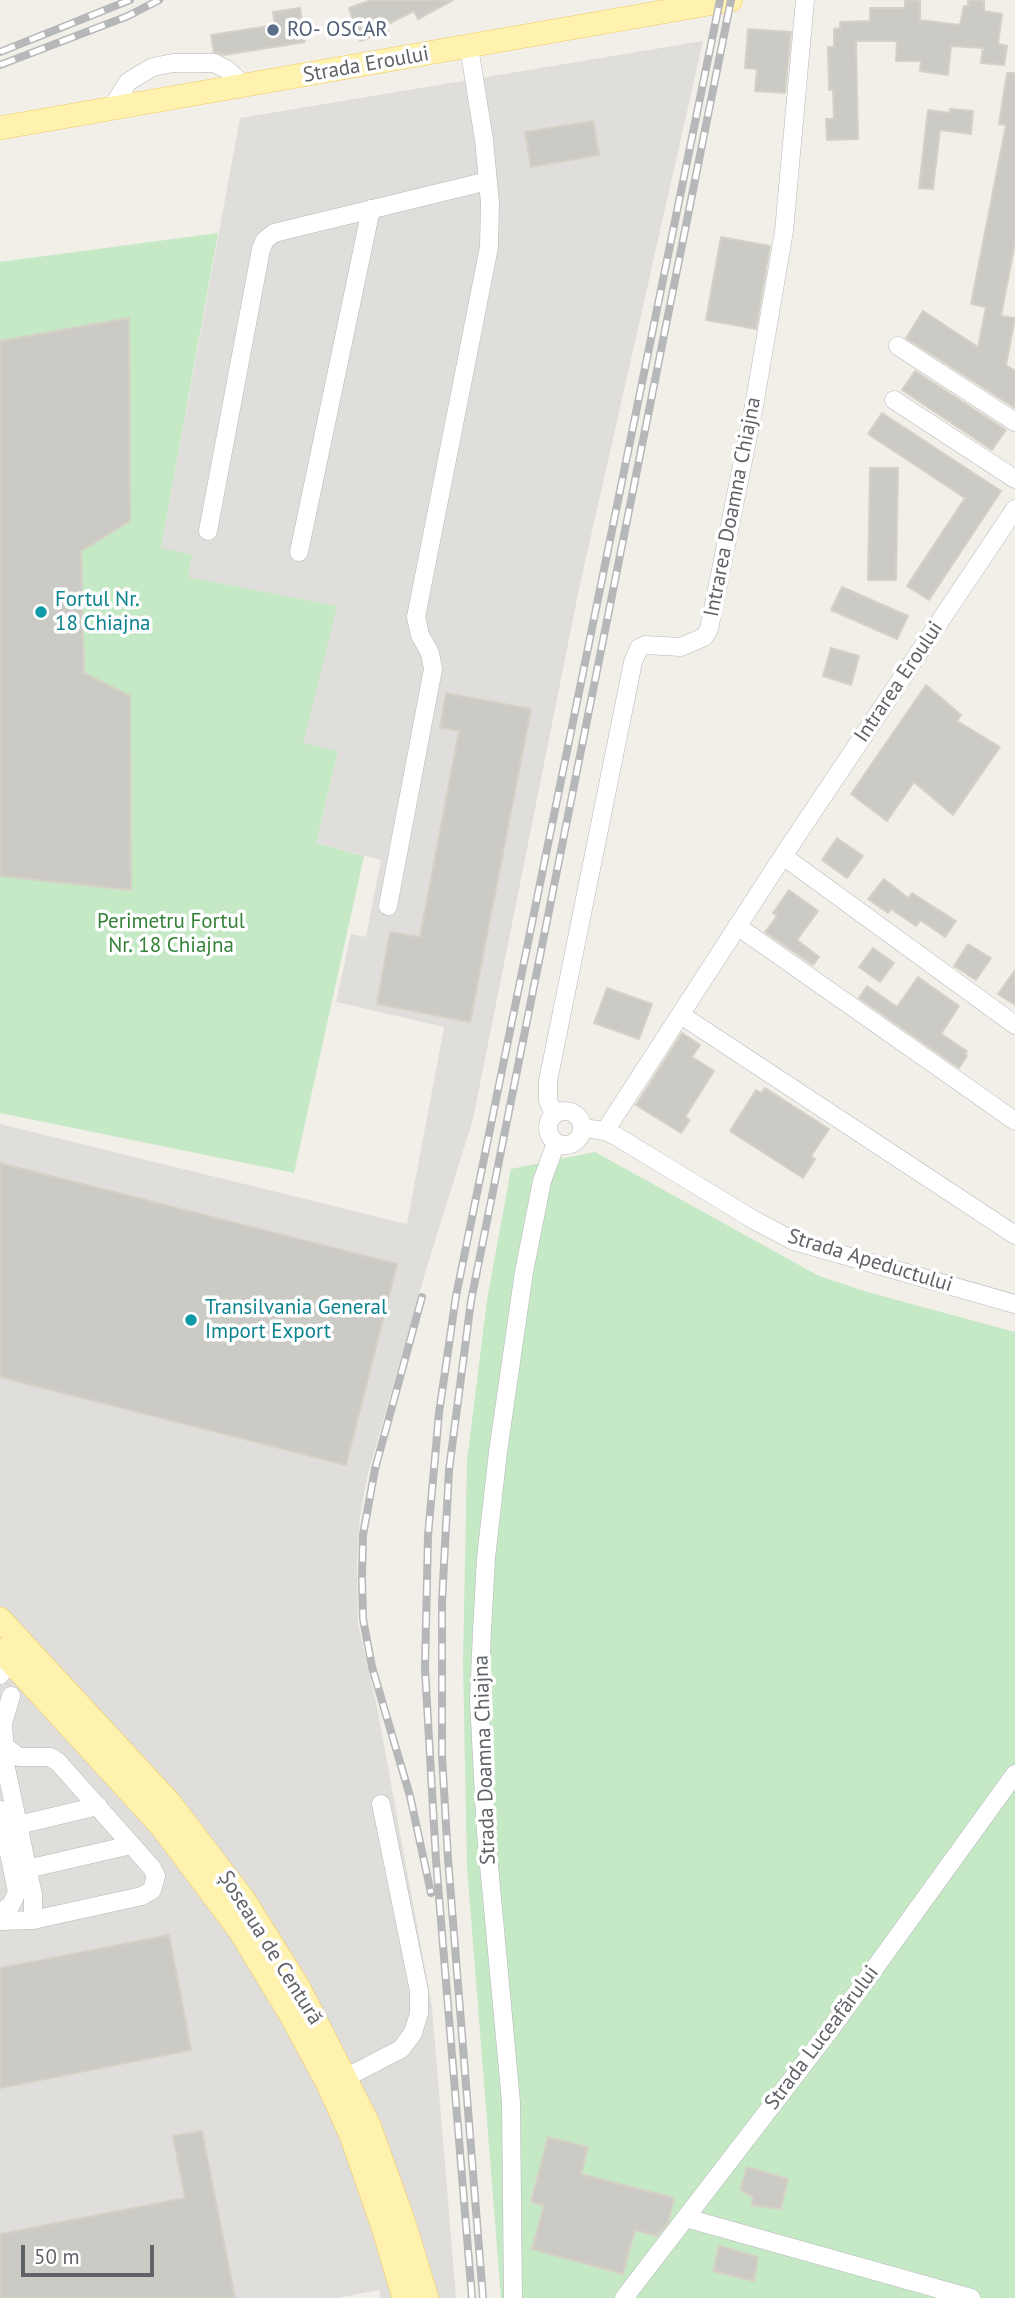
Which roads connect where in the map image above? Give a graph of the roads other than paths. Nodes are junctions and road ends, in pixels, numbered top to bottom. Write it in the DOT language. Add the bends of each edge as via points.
graph roads {
  1 [pos="731,0"];
  2 [pos="805,0"];
  3 [pos="469,47"];
  4 [pos="244,86"];
  5 [pos="111,109"];
  6 [pos="0,128"];
  7 [pos="488,181"];
  8 [pos="371,209"];
  9 [pos="898,346"];
  10 [pos="894,400"];
  11 [pos="1015,422"];
  12 [pos="1015,479"];
  13 [pos="1015,509"];
  14 [pos="208,531"];
  15 [pos="299,552"];
  16 [pos="783,856"];
  17 [pos="388,906"];
  18 [pos="737,926"];
  19 [pos="681,1014"];
  20 [pos="1015,1025"];
  21 [pos="554,1114"];
  22 [pos="1015,1121"];
  23 [pos="583,1128"];
  24 [pos="605,1131"];
  25 [pos="556,1143"];
  26 [pos="1015,1235"];
  27 [pos="1015,1304"];
  28 [pos="0,1619"];
  29 [pos="4,1662"];
  30 [pos="5,1696"];
  31 [pos="43,1696"];
  32 [pos="4,1746"];
  33 [pos="1015,1774"];
  34 [pos="381,1804"];
  35 [pos="98,1806"];
  36 [pos="0,1810"];
  37 [pos="11,1827"];
  38 [pos="131,1845"];
  39 [pos="21,1871"];
  40 [pos="0,1913"];
  41 [pos="33,1920"];
  42 [pos="0,1921"];
  43 [pos="347,2077"];
  44 [pos="686,2218"];
  45 [pos="404,2298"];
  46 [pos="427,2298"];
  47 [pos="513,2298"];
  48 [pos="624,2298"];
  49 [pos="971,2298"];
  1 -- 3 [label="main road, Strada Eroului"];
  2 -- 21 [label="street, Intrarea Doamna Chiajna" via="784,231 709,629 704,637 681,647 645,645 633,662 548,1081"];
  3 -- 4 [label="main road, Strada Eroului"];
  3 -- 7 [label="street"];
  4 -- 5 [label="main road, Strada Eroului"];
  4 -- 5 [label="street" via="214,63 173,63 153,67 128,82"];
  5 -- 6 [label="main road, Strada Eroului"];
  7 -- 8 [label="street"];
  7 -- 17 [label="street" via="489,247 416,617 433,669"];
  8 -- 14 [label="street" via="274,233 262,244"];
  8 -- 15 [label="street"];
  9 -- 11 [label="street"];
  10 -- 12 [label="street"];
  13 -- 16 [label="street, Intrarea Eroului"];
  16 -- 18 [label="street, Intrarea Eroului"];
  16 -- 20 [label="street"];
  18 -- 19 [label="street, Intrarea Eroului"];
  18 -- 22 [label="street"];
  19 -- 24 [label="street, Intrarea Eroului"];
  19 -- 26 [label="street"];
  21 -- 23 [label="street" via="575,1114"];
  21 -- 25 [label="street" via="548,1129"];
  23 -- 24 [label="street, Strada Apeductului"];
  23 -- 25 [label="street" via="571,1144"];
  24 -- 27 [label="street, Strada Apeductului" via="794,1241"];
  25 -- 47 [label="street, Strada Doamna Chiajna" via="534,1217 502,1424 486,1558 479,1701 486,1833 511,2102"];
  28 -- 43 [label="main road, Șoseaua de Centură" via="144,1772 244,1900"];
  29 -- 31 [label="main road, Șoseaua de Centură"];
  30 -- 31 [label="street"];
  30 -- 32 [label="street"];
  31 -- 45 [label="main road, Șoseaua de Centură" via="162,1827 240,1931 286,2006 351,2135"];
  32 -- 35 [label="street" via="19,1757 50,1757 58,1762"];
  32 -- 37 [label="street"];
  33 -- 44 [label="street, Strada Luceafărului" via="830,2030"];
  34 -- 43 [label="street" via="419,1991 419,2013 401,2049"];
  35 -- 37 [label="street"];
  35 -- 38 [label="street"];
  36 -- 37 [label="street"];
  37 -- 39 [label="street"];
  38 -- 39 [label="street"];
  38 -- 41 [label="street" via="152,1868 156,1877 152,1890"];
  39 -- 40 [label="street" via="15,1898"];
  39 -- 41 [label="street" via="33,1895"];
  41 -- 42 [label="street"];
  43 -- 46 [label="main road, Șoseaua de Centură" via="384,2164"];
  44 -- 48 [label="street, Strada Luceafărului"];
  44 -- 49 [label="street"];
}
